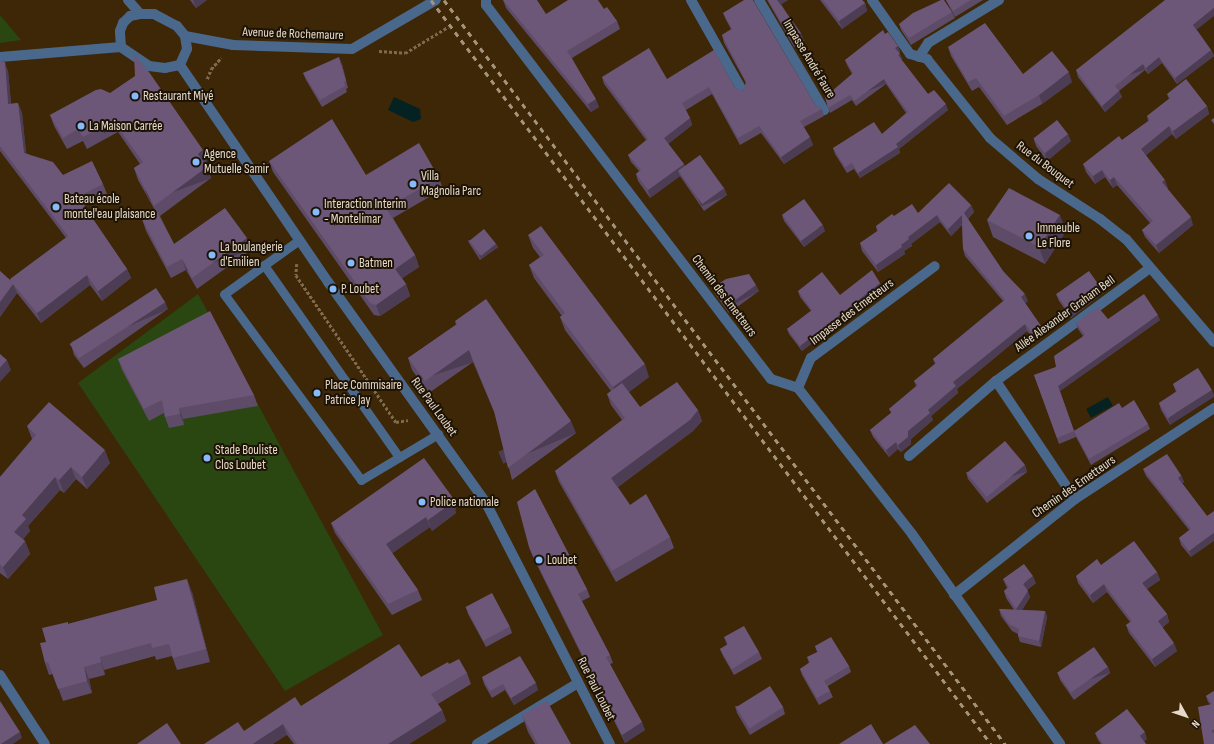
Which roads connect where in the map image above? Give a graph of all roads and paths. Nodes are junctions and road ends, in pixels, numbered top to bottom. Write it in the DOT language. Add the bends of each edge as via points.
graph roads {
  1 [pos="128,0"];
  2 [pos="436,0"];
  3 [pos="486,0"];
  4 [pos="691,0"];
  5 [pos="759,0"];
  6 [pos="872,0"];
  7 [pos="999,0"];
  8 [pos="140,14"];
  9 [pos="448,27"];
  10 [pos="185,36"];
  11 [pos="233,45"];
  12 [pos="121,47"];
  13 [pos="352,49"];
  14 [pos="0,57"];
  15 [pos="919,57"];
  16 [pos="180,65"];
  17 [pos="743,92"];
  18 [pos="201,96"];
  19 [pos="824,110"];
  20 [pos="299,240"];
  21 [pos="264,265"];
  22 [pos="935,266"];
  23 [pos="1150,268"];
  24 [pos="1214,342"];
  25 [pos="996,381"];
  26 [pos="798,388"];
  27 [pos="1214,408"];
  28 [pos="426,418"];
  29 [pos="438,434"];
  30 [pos="909,456"];
  31 [pos="399,457"];
  32 [pos="1075,499"];
  33 [pos="954,595"];
  34 [pos="0,675"];
  35 [pos="578,684"];
  36 [pos="45,744"];
  37 [pos="477,744"];
  38 [pos="610,744"];
  39 [pos="1060,744"];
  1 -- 8 [label="street"];
  2 -- 13 [label="street, Avenue de Rochemaure"];
  3 -- 26 [label="street, Chemin des Emetteurs" via="490,11 771,379"];
  4 -- 17 [label="street"];
  5 -- 19 [label="street, Impasse André Faure"];
  6 -- 15 [label="street, Rue du Bouquet" via="910,54"];
  7 -- 15 [label="street" via="928,43"];
  8 -- 10 [label="street" via="154,14 170,21"];
  8 -- 12 [label="street" via="130,16 123,23 120,31"];
  9 -- 13 [label="path" via="405,53"];
  10 -- 11 [label="street, Avenue de Rochemaure"];
  10 -- 16 [label="street" via="186,56"];
  11 -- 13 [label="street, Avenue de Rochemaure"];
  11 -- 18 [label="path, Avenue de Rochemaure" via="211,69"];
  12 -- 14 [label="street"];
  12 -- 16 [label="street" via="149,66 165,68"];
  15 -- 23 [label="street, Rue du Bouquet" via="927,59 990,138 1038,179 1100,219 1126,240"];
  16 -- 18 [label="street, Rue Paul Loubet"];
  18 -- 20 [label="street, Rue Paul Loubet"];
  20 -- 21 [label="lane"];
  20 -- 28 [label="street, Rue Paul Loubet"];
  20 -- 28 [label="path" via="296,275 396,422"];
  21 -- 31 [label="lane"];
  21 -- 31 [label="lane" via="224,294 361,480"];
  22 -- 26 [label="street, Impasse des Emetteurs" via="811,358"];
  23 -- 24 [label="street, Rue du Bouquet"];
  23 -- 25 [label="street, Allée Alexander Graham Bell"];
  25 -- 30 [label="street, Allée Alexander Graham Bell"];
  25 -- 32 [label="street"];
  26 -- 33 [label="street" via="912,534"];
  27 -- 32 [label="street, Chemin des Emetteurs"];
  28 -- 29 [label="street, Rue Paul Loubet"];
  29 -- 31 [label="lane"];
  29 -- 35 [label="street, Rue Paul Loubet" via="486,503"];
  32 -- 33 [label="street, Chemin des Emetteurs"];
  33 -- 39 [label="street"];
  34 -- 36 [label="street"];
  35 -- 37 [label="street"];
  35 -- 38 [label="street, Rue Paul Loubet"];
}
